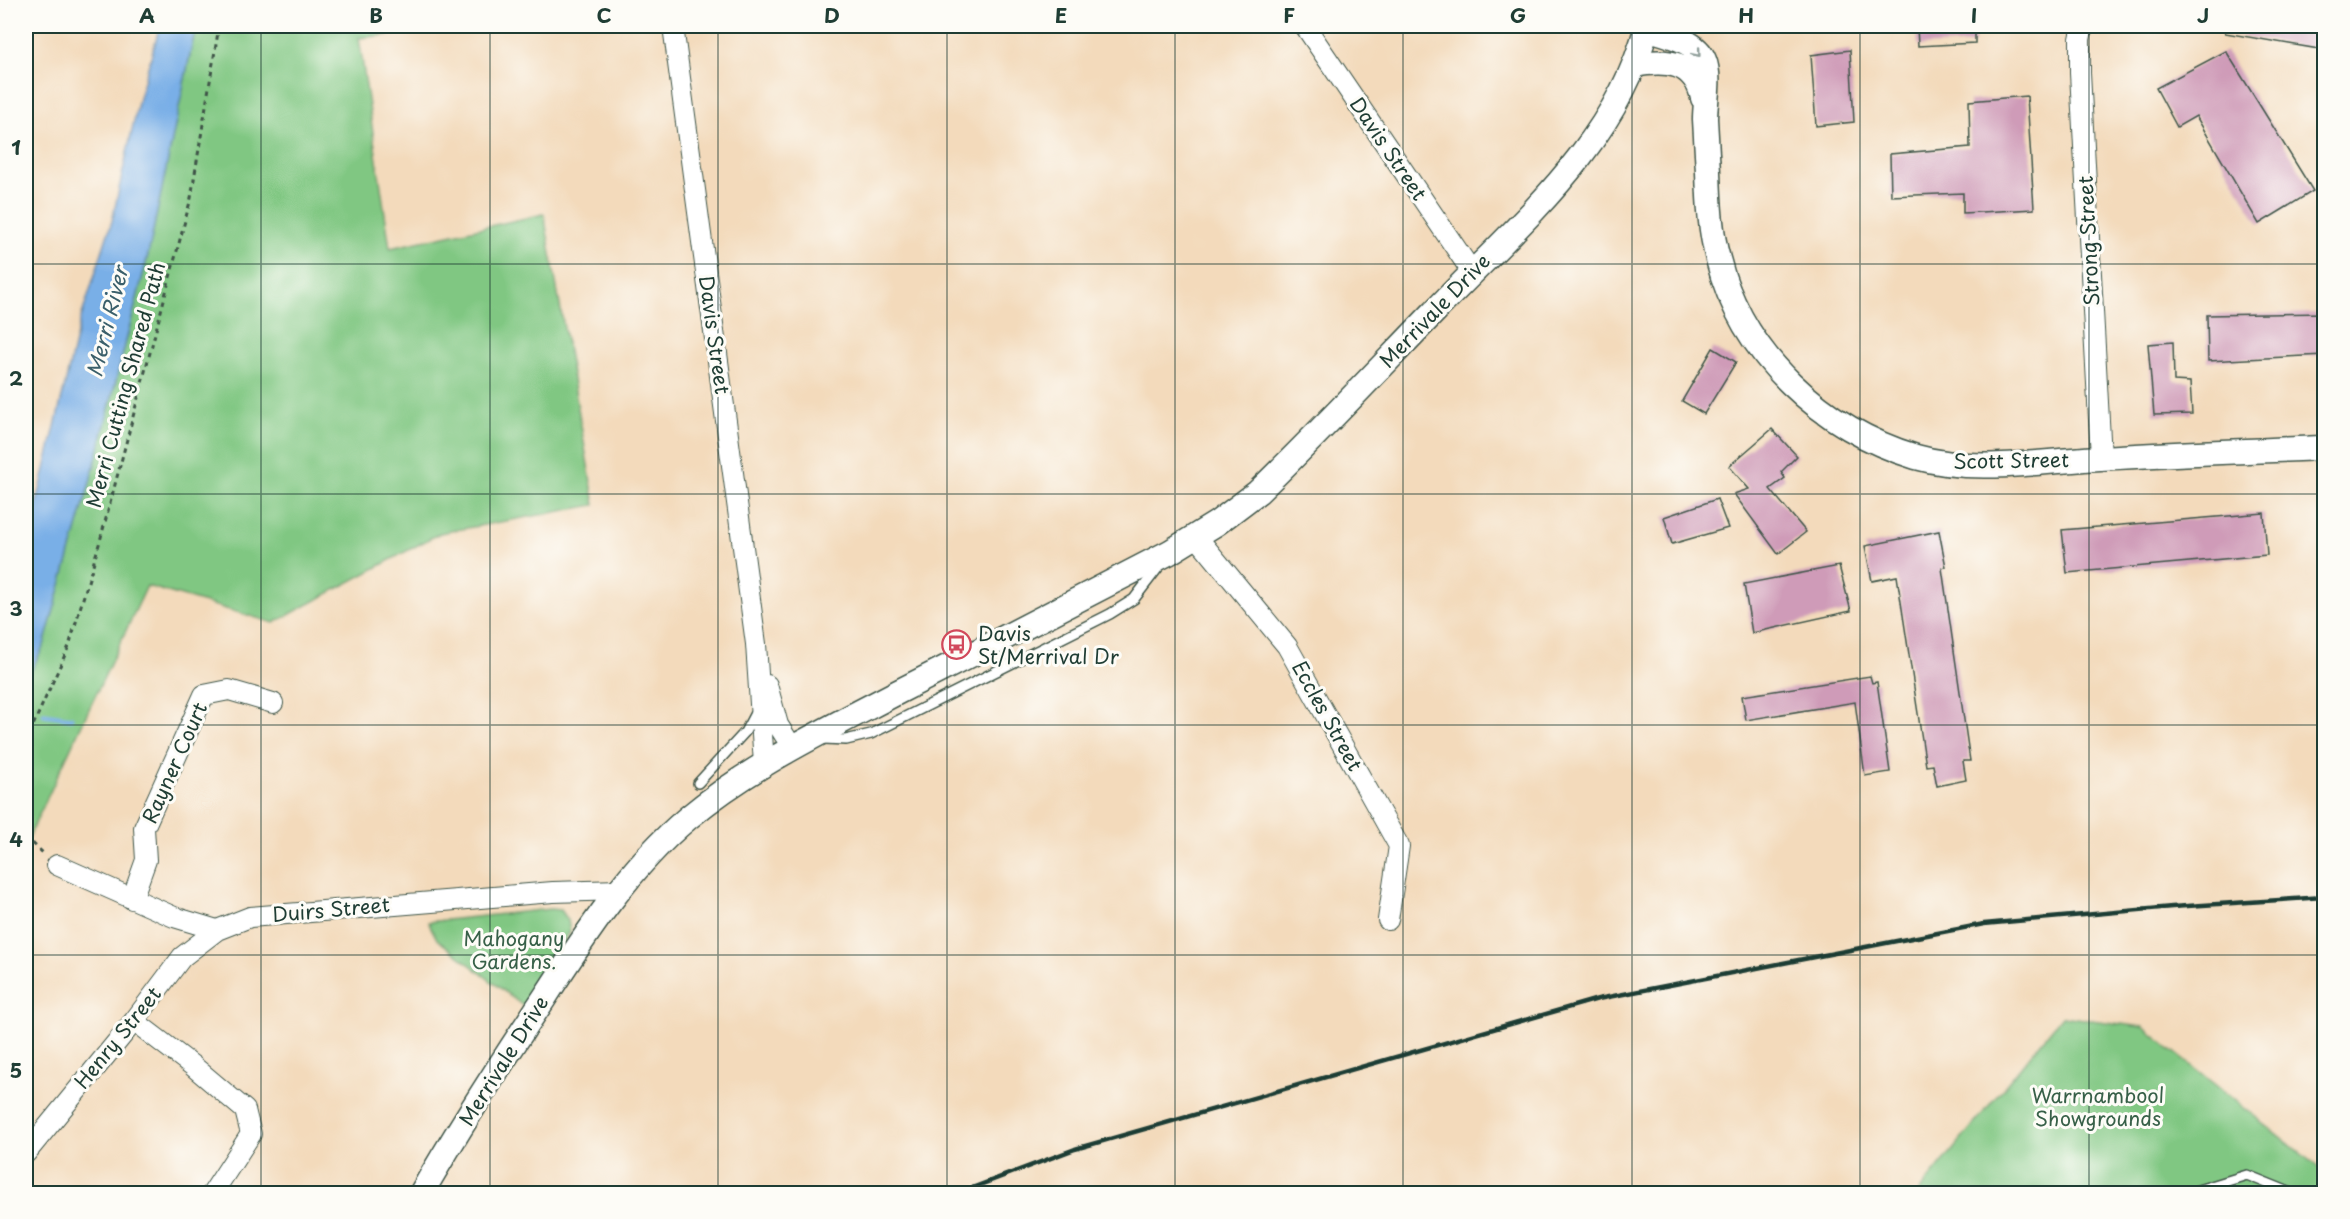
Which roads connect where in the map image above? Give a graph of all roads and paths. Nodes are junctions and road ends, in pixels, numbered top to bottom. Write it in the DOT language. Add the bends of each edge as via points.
graph roads {
  1 [pos="219,26"];
  2 [pos="673,26"];
  3 [pos="1305,26"];
  4 [pos="2083,26"];
  5 [pos="1647,27"];
  6 [pos="1634,65"];
  7 [pos="1706,118"];
  8 [pos="1472,272"];
  9 [pos="2325,448"];
  10 [pos="2101,458"];
  11 [pos="1196,537"];
  12 [pos="756,644"];
  13 [pos="759,694"];
  14 [pos="273,703"];
  15 [pos="26,741"];
  16 [pos="798,744"];
  17 [pos="764,764"];
  18 [pos="699,783"];
  19 [pos="26,837"];
  20 [pos="57,865"];
  21 [pos="620,890"];
  22 [pos="132,899"];
  23 [pos="1388,920"];
  24 [pos="217,930"];
  25 [pos="134,1021"];
  26 [pos="26,1153"];
  27 [pos="212,1194"];
  28 [pos="421,1194"];
  29 [pos="2185,1194"];
  30 [pos="2295,1194"];
  1 -- 15 [label="path, Merri Cutting Shared Path" via="191,198 106,518 69,646"];
  2 -- 12 [label="street, Davis Street"];
  3 -- 8 [label="street, Davis Street"];
  4 -- 10 [label="street, Strong Street" via="2080,73"];
  5 -- 6 [label="street, Merrivale Drive"];
  5 -- 7 [label="street, Scott Street, one-way" via="1682,40 1704,60"];
  6 -- 7 [label="street, Scott Street" via="1669,63 1689,71 1700,88"];
  6 -- 8 [label="street, Merrivale Drive" via="1608,118 1562,179"];
  7 -- 10 [label="street, Scott Street" via="1710,212 1718,261 1740,317 1794,388 1859,434 1918,458 2002,465"];
  8 -- 11 [label="street, Merrivale Drive" via="1265,485"];
  9 -- 10 [label="street, Scott Street"];
  11 -- 16 [label="street, Merrivale Drive"];
  11 -- 23 [label="street, Eccles Street" via="1287,646 1400,846"];
  12 -- 13 [label="street, Davis Street"];
  12 -- 16 [label="street, Davis Street" via="778,725"];
  13 -- 17 [label="street, Davis Street"];
  13 -- 18 [label="lane" via="746,732"];
  14 -- 22 [label="street, Rayner Court" via="229,690 204,695 144,828 146,860"];
  16 -- 17 [label="street, Merrivale Drive"];
  17 -- 21 [label="street, Merrivale Drive" via="687,818"];
  19 -- 20 [label="path"];
  20 -- 22 [label="street"];
  21 -- 24 [label="street, Duirs Street" via="250,917"];
  21 -- 28 [label="street, Merrivale Drive" via="520,1035"];
  22 -- 24 [label="street"];
  24 -- 25 [label="street, Henry Street" via="182,957"];
  25 -- 26 [label="street, Henry Street"];
  25 -- 27 [label="street" via="245,1110 251,1134"];
  29 -- 30 [label="lane" via="2247,1175"];
}
